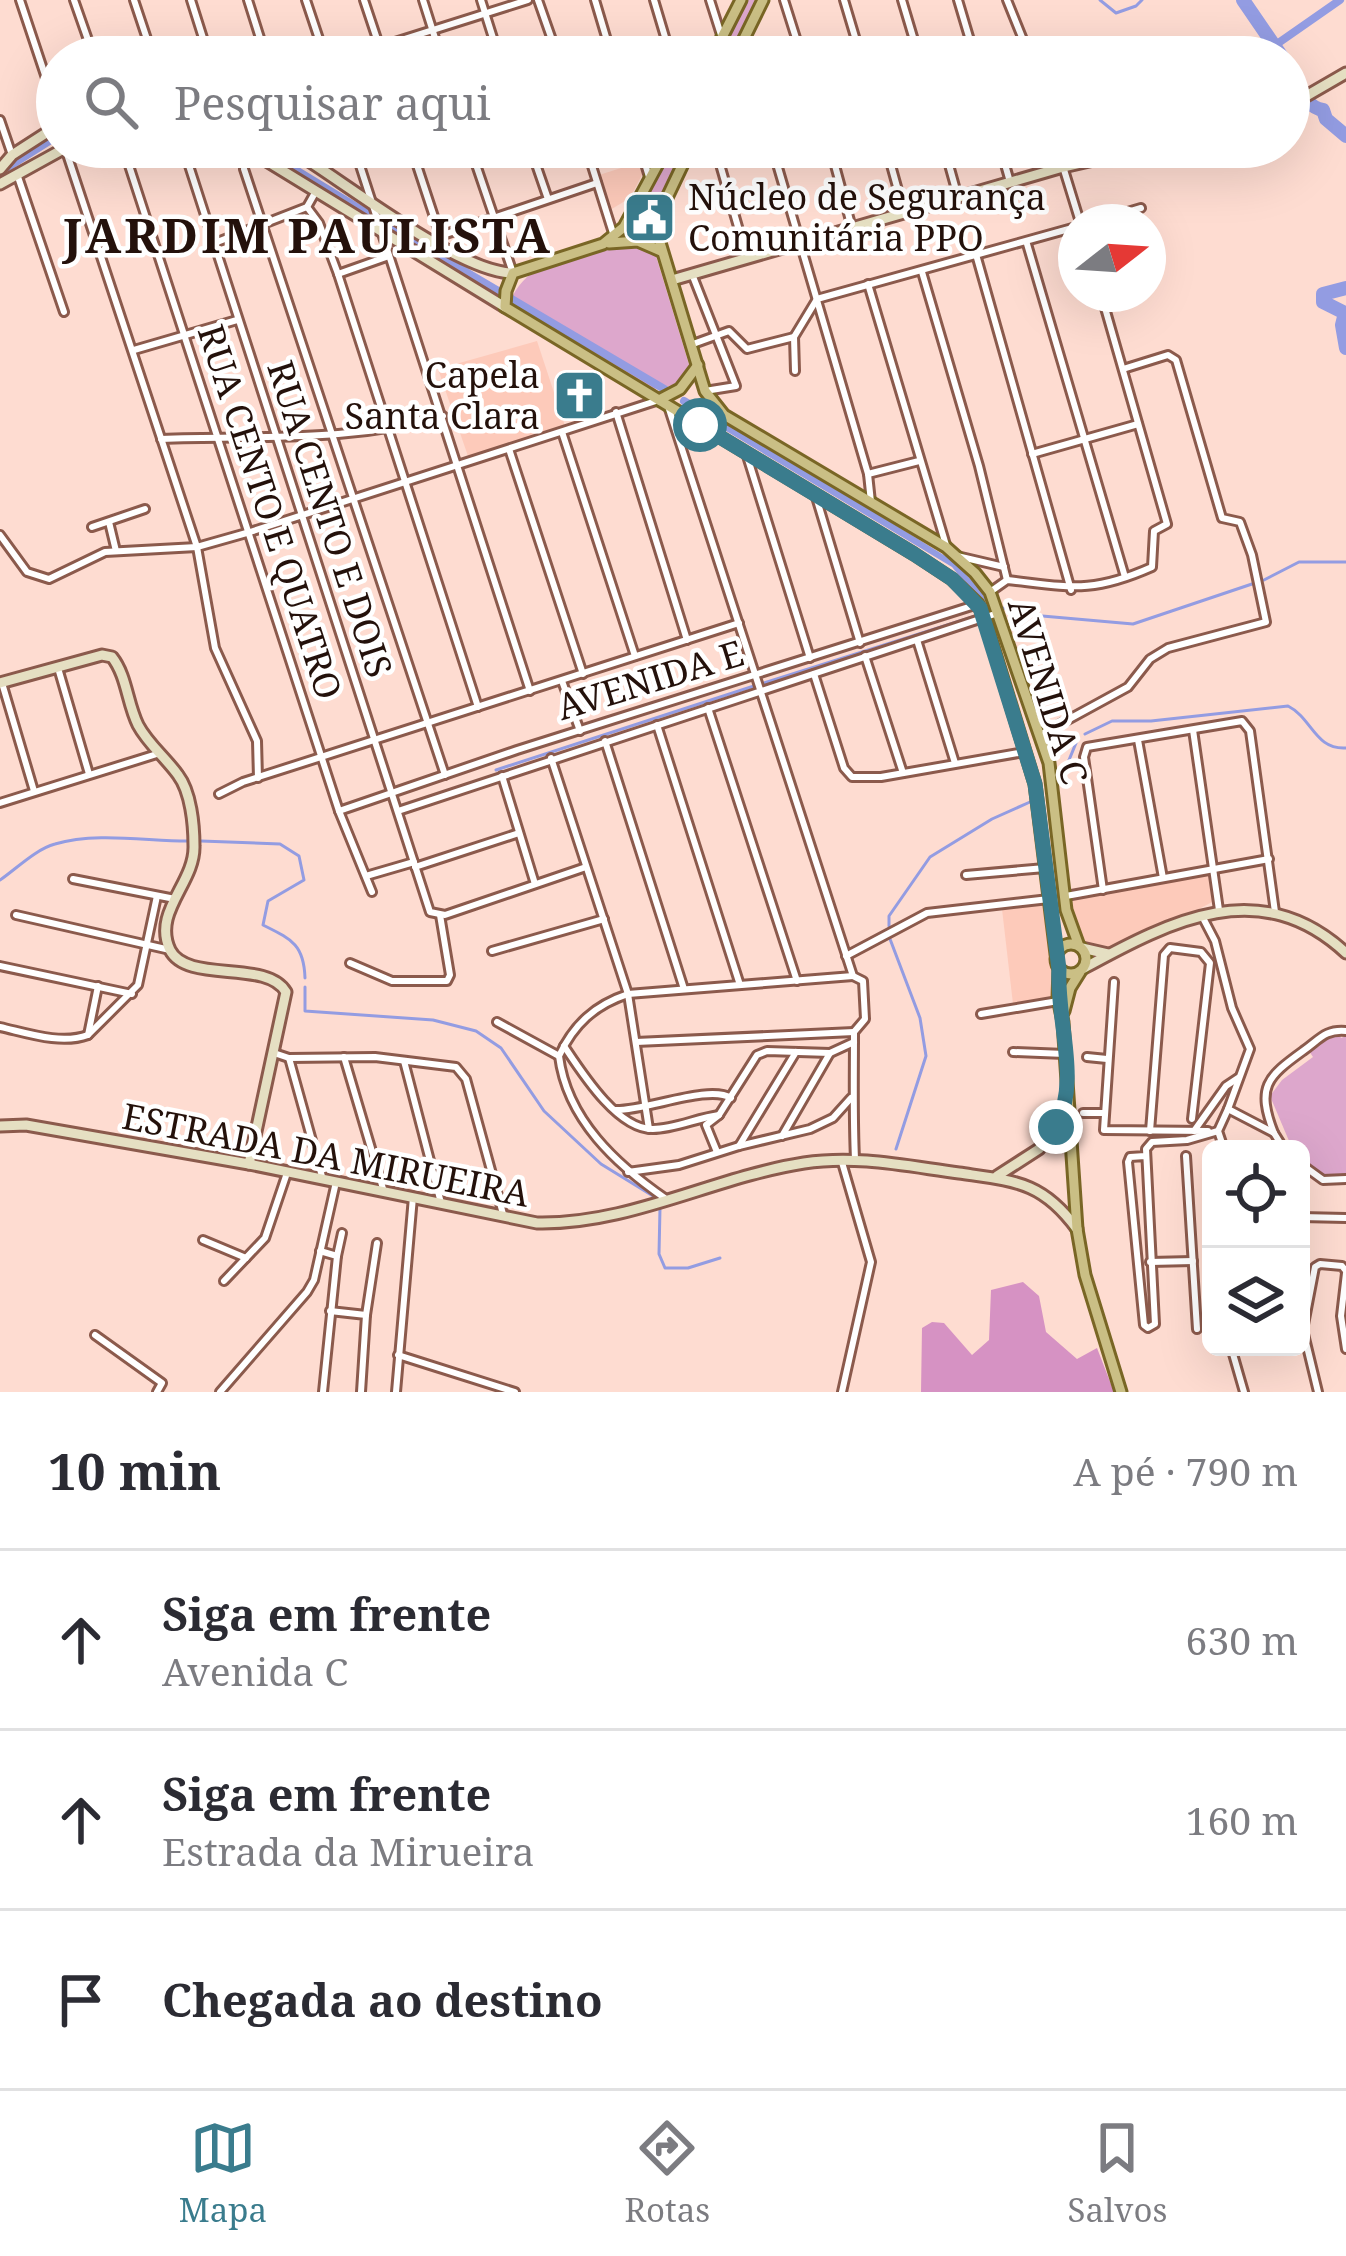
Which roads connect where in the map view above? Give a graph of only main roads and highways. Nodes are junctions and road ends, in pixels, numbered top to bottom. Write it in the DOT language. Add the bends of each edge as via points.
graph roads {
  1 [pos="740,0"];
  2 [pos="763,0"];
  3 [pos="723,36"];
  4 [pos="748,36"];
  5 [pos="1346,73"];
  6 [pos="1310,94"];
  7 [pos="36,140"];
  8 [pos="36,164"];
  9 [pos="278,168"];
  10 [pos="321,168"];
  11 [pos="656,168"];
  12 [pos="683,168"];
  13 [pos="1057,168"];
  14 [pos="0,169"];
  15 [pos="0,184"];
  16 [pos="603,244"];
  17 [pos="662,251"];
  18 [pos="513,273"];
  19 [pos="673,280"];
  20 [pos="505,299"];
  21 [pos="698,365"];
  22 [pos="670,397"];
  23 [pos="1,683"];
  24 [pos="1033,717"];
  25 [pos="1018,722"];
  26 [pos="1080,947"];
  27 [pos="1346,953"];
  28 [pos="1056,954"];
  29 [pos="1108,954"];
  30 [pos="1059,969"];
  31 [pos="1082,970"];
  32 [pos="1063,1022"];
  33 [pos="1067,1105"];
  34 [pos="0,1126"];
  35 [pos="249,1164"];
  36 [pos="995,1177"];
  37 [pos="1077,1229"];
  38 [pos="1121,1392"];
  1 -- 3 [label="main road"];
  2 -- 4 [label="main road"];
  5 -- 6 [label="main road"];
  7 -- 14 [label="main road"];
  8 -- 15 [label="main road"];
  9 -- 20 [label="main road, AVENIDA C"];
  10 -- 18 [label="main road" via="474,265"];
  11 -- 16 [label="main road" via="624,226"];
  12 -- 17 [label="main road" via="658,223"];
  13 -- 19 [label="main road"];
  16 -- 17 [label="main road" via="638,241"];
  16 -- 18 [label="main road"];
  17 -- 19 [label="main road"];
  18 -- 20 [label="main road"];
  19 -- 21 [label="main road"];
  20 -- 22 [label="main road, AVENIDA C"];
  21 -- 22 [label="main road"];
  21 -- 24 [label="main road, AVENIDA C" via="724,415 957,556 990,592"];
  22 -- 25 [label="main road, AVENIDA C" via="952,579 978,604"];
  23 -- 35 [label="main road" via="112,657 139,727 184,784 195,848 168,913 172,953 280,983 286,992"];
  24 -- 25 [label="main road"];
  24 -- 26 [label="main road, AVENIDA C" via="1054,783 1064,896"];
  25 -- 28 [label="main road, AVENIDA C"];
  26 -- 28 [label="main road" via="1064,945"];
  26 -- 29 [label="main road"];
  26 -- 31 [label="main road"];
  27 -- 29 [label="main road" via="1315,928 1275,912 1219,910"];
  28 -- 30 [label="main road"];
  29 -- 31 [label="main road"];
  30 -- 31 [label="main road"];
  30 -- 32 [label="main road"];
  31 -- 32 [label="main road"];
  32 -- 33 [label="main road"];
  33 -- 36 [label="main road" via="1039,1149"];
  33 -- 37 [label="main road"];
  34 -- 35 [label="main road, ESTRADA DA MIRUEIRA"];
  35 -- 36 [label="main road, ESTRADA DA MIRUEIRA" via="537,1223 575,1222 841,1159"];
  36 -- 37 [label="main road, ESTRADA DA MIRUEIRA" via="1045,1194"];
  37 -- 38 [label="main road"];
}
